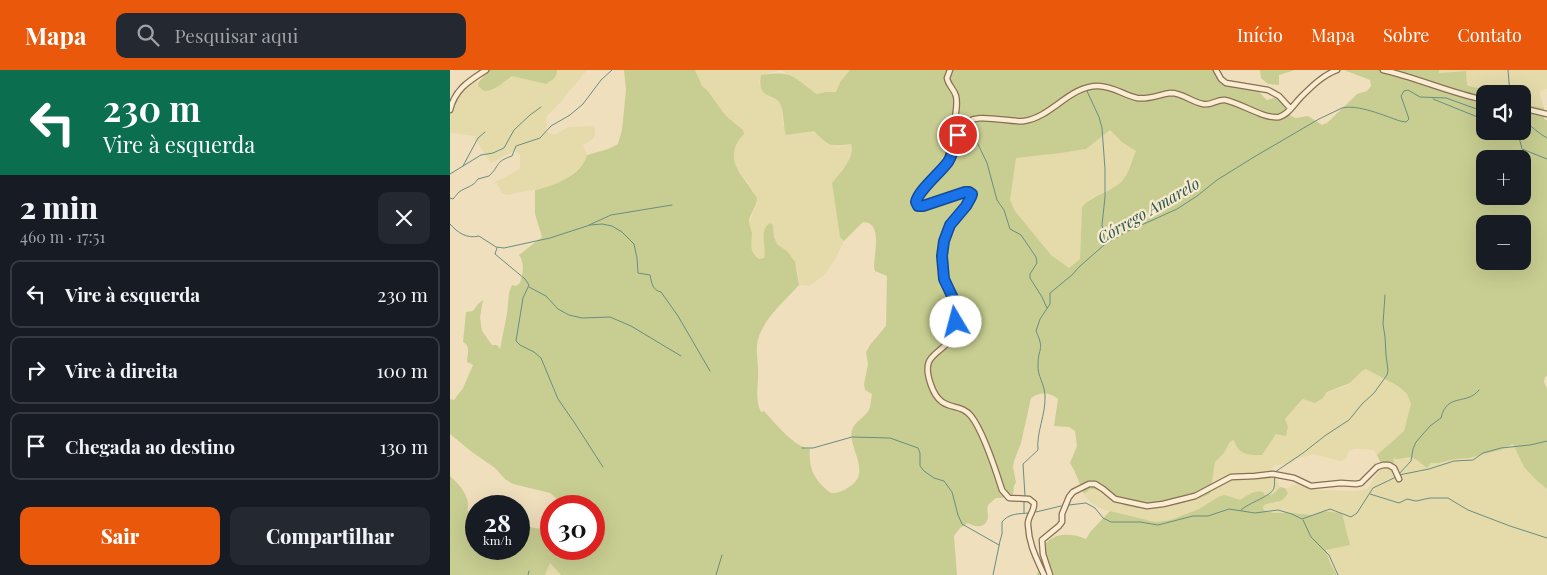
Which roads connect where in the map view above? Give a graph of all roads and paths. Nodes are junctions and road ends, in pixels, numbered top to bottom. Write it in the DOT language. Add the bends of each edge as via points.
graph roads {
  1 [pos="486,70"];
  2 [pos="950,70"];
  3 [pos="1216,70"];
  4 [pos="1337,70"];
  5 [pos="1383,70"];
  6 [pos="1476,98"];
  7 [pos="1290,108"];
  8 [pos="450,110"];
  9 [pos="1531,110"];
  10 [pos="1547,114"];
  11 [pos="950,160"];
  12 [pos="1399,479"];
  13 [pos="1044,575"];
  14 [pos="1050,575"];
  1 -- 8 [label="street" via="458,91"];
  2 -- 11 [label="street" via="947,78 956,95 956,106 948,152"];
  3 -- 7 [label="street" via="1226,84 1268,90"];
  4 -- 7 [label="street"];
  5 -- 6 [label="street"];
  7 -- 11 [label="street" via="1284,115 1275,116 1223,100 1204,105 1173,93 1138,98 1100,86 1088,86 1032,119 987,118 965,122"];
  9 -- 10 [label="street"];
  11 -- 13 [label="street" via="920,193 916,202 923,206 965,192 972,194 950,225 944,241 944,279 953,298 956,322 949,341 929,360 929,380 942,402 964,410 977,424 1006,496 1029,499 1034,503 1028,522 1029,541"];
  12 -- 14 [label="street" via="1389,465 1377,467 1356,484 1312,486 1273,474 1231,477 1195,496 1147,506 1115,500 1099,486 1089,484 1073,492 1062,514 1062,522 1042,540"];
}
